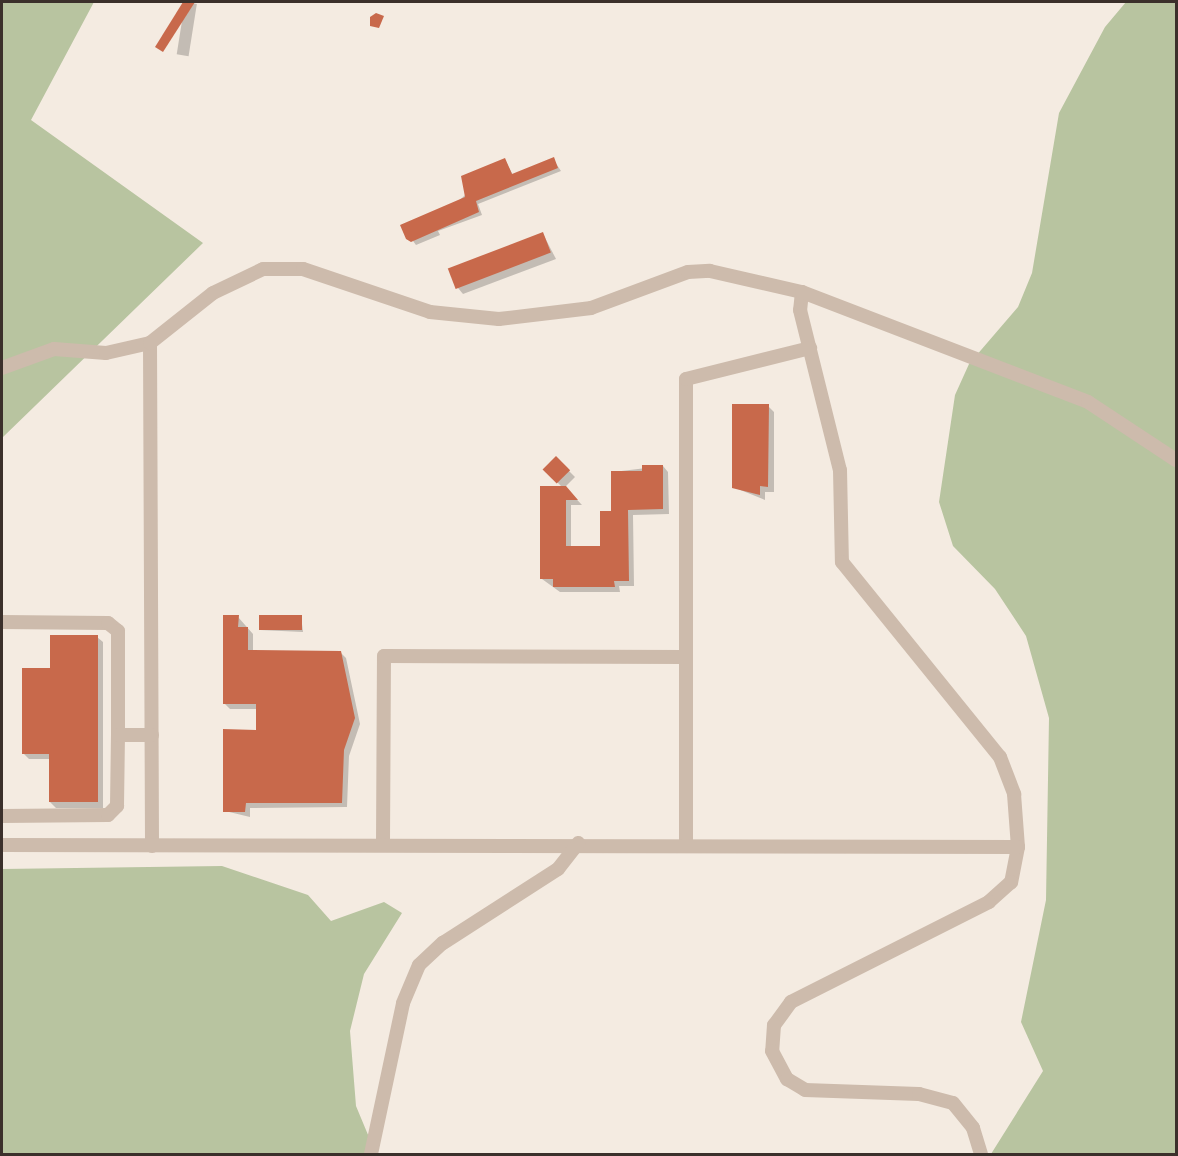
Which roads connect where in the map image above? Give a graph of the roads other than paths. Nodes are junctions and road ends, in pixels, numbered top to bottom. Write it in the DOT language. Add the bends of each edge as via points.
graph roads {
  1 [pos="802,292"];
  2 [pos="150,343"];
  3 [pos="810,348"];
  4 [pos="2,368"];
  5 [pos="1176,460"];
  6 [pos="2,622"];
  7 [pos="686,657"];
  8 [pos="118,735"];
  9 [pos="152,735"];
  10 [pos="2,816"];
  11 [pos="383,843"];
  12 [pos="578,843"];
  13 [pos="686,844"];
  14 [pos="2,845"];
  15 [pos="152,846"];
  16 [pos="1018,847"];
  17 [pos="371,1155"];
  18 [pos="981,1155"];
  1 -- 2 [label="street" via="698,271 591,308 477,319 408,307 303,269 278,267 213,293"];
  1 -- 3 [label="street" via="800,310"];
  1 -- 5 [label="street" via="1088,402"];
  2 -- 4 [label="street" via="106,353 54,349"];
  2 -- 9 [label="street"];
  3 -- 7 [label="street" via="686,379"];
  3 -- 16 [label="street" via="840,470 842,562 994,747 1014,794"];
  6 -- 8 [label="street" via="108,622 118,631"];
  7 -- 11 [label="street" via="384,656"];
  7 -- 13 [label="street"];
  8 -- 9 [label="street"];
  8 -- 10 [label="street" via="117,806 108,815"];
  9 -- 15 [label="street"];
  11 -- 12 [label="street"];
  11 -- 15 [label="street"];
  12 -- 13 [label="street"];
  12 -- 17 [label="street" via="558,869 443,943 419,966 403,1003"];
  13 -- 16 [label="street"];
  14 -- 15 [label="street"];
  16 -- 18 [label="street" via="1015,874 997,896 791,1002 773,1033 775,1061 796,1086 823,1094 899,1092 944,1099 966,1116"];
}
